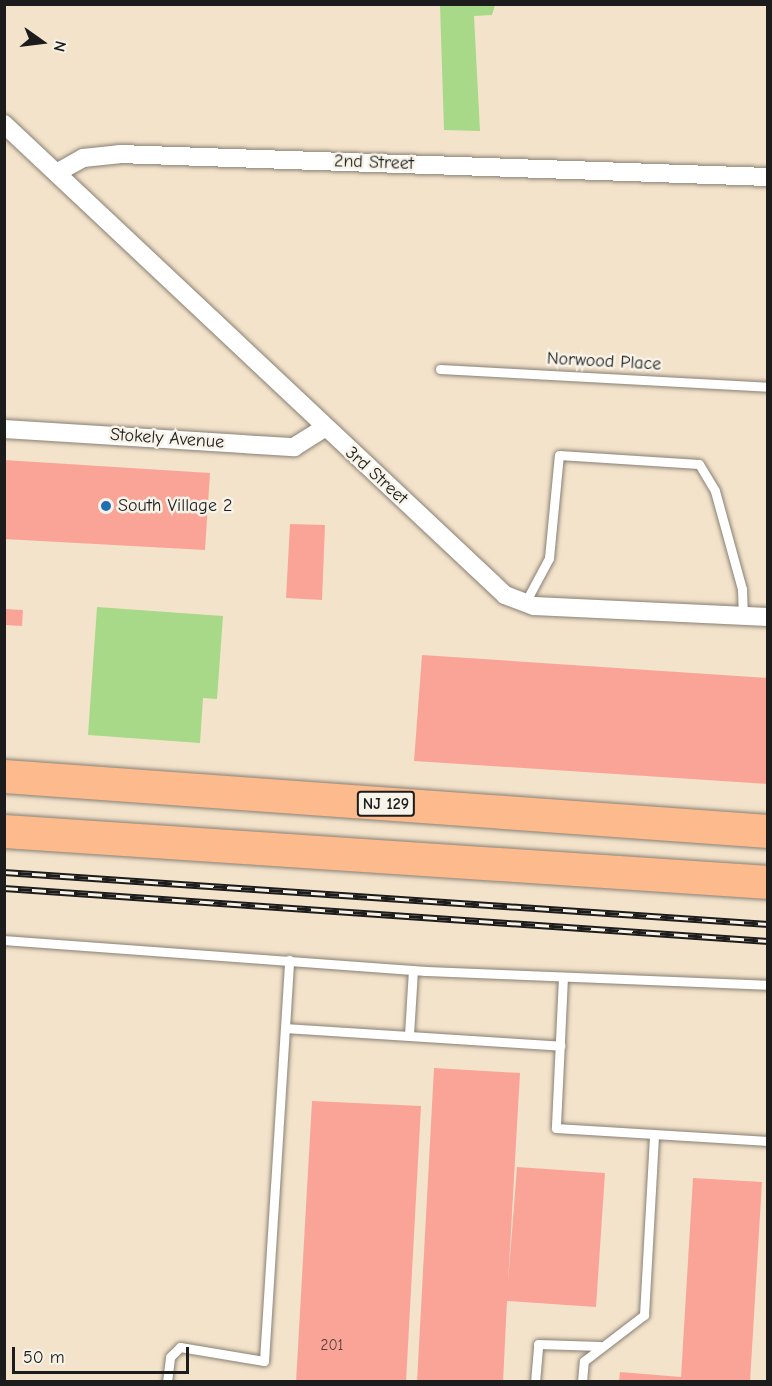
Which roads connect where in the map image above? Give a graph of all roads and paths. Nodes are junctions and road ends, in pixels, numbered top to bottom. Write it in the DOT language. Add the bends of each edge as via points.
graph roads {
  1 [pos="4,124"];
  2 [pos="58,172"];
  3 [pos="768,177"];
  4 [pos="440,369"];
  5 [pos="768,387"];
  6 [pos="4,429"];
  7 [pos="323,429"];
  8 [pos="525,603"];
  9 [pos="743,616"];
  10 [pos="768,617"];
  11 [pos="4,776"];
  12 [pos="4,831"];
  13 [pos="768,831"];
  14 [pos="768,882"];
  15 [pos="4,940"];
  16 [pos="289,960"];
  17 [pos="413,970"];
  18 [pos="563,977"];
  19 [pos="768,985"];
  20 [pos="285,1028"];
  21 [pos="409,1035"];
  22 [pos="560,1046"];
  23 [pos="654,1134"];
  24 [pos="768,1141"];
  25 [pos="600,1346"];
  26 [pos="167,1382"];
  27 [pos="535,1382"];
  28 [pos="582,1382"];
  1 -- 2 [label="street"];
  2 -- 3 [label="street, 2nd Street" via="83,158 119,154"];
  2 -- 7 [label="street, 3rd Street"];
  4 -- 5 [label="lane, Norwood Place"];
  6 -- 7 [label="street, Stokely Avenue" via="294,447"];
  7 -- 8 [label="street, 3rd Street" via="505,594"];
  8 -- 9 [label="street, 3rd Street"];
  8 -- 9 [label="lane" via="549,558 559,455 699,464 715,491 742,589"];
  9 -- 10 [label="street, 3rd Street"];
  11 -- 13 [label="highway, NJ 129"];
  12 -- 14 [label="highway"];
  15 -- 16 [label="lane"];
  16 -- 17 [label="lane"];
  16 -- 20 [label="lane"];
  17 -- 18 [label="lane"];
  17 -- 21 [label="lane"];
  18 -- 19 [label="lane"];
  18 -- 22 [label="lane"];
  20 -- 21 [label="lane"];
  20 -- 26 [label="lane" via="264,1361 180,1347 170,1357"];
  21 -- 22 [label="lane"];
  22 -- 23 [label="lane" via="556,1128"];
  23 -- 24 [label="lane"];
  23 -- 25 [label="lane" via="644,1315"];
  25 -- 27 [label="lane" via="538,1344"];
  25 -- 28 [label="lane" via="584,1361"];
}
